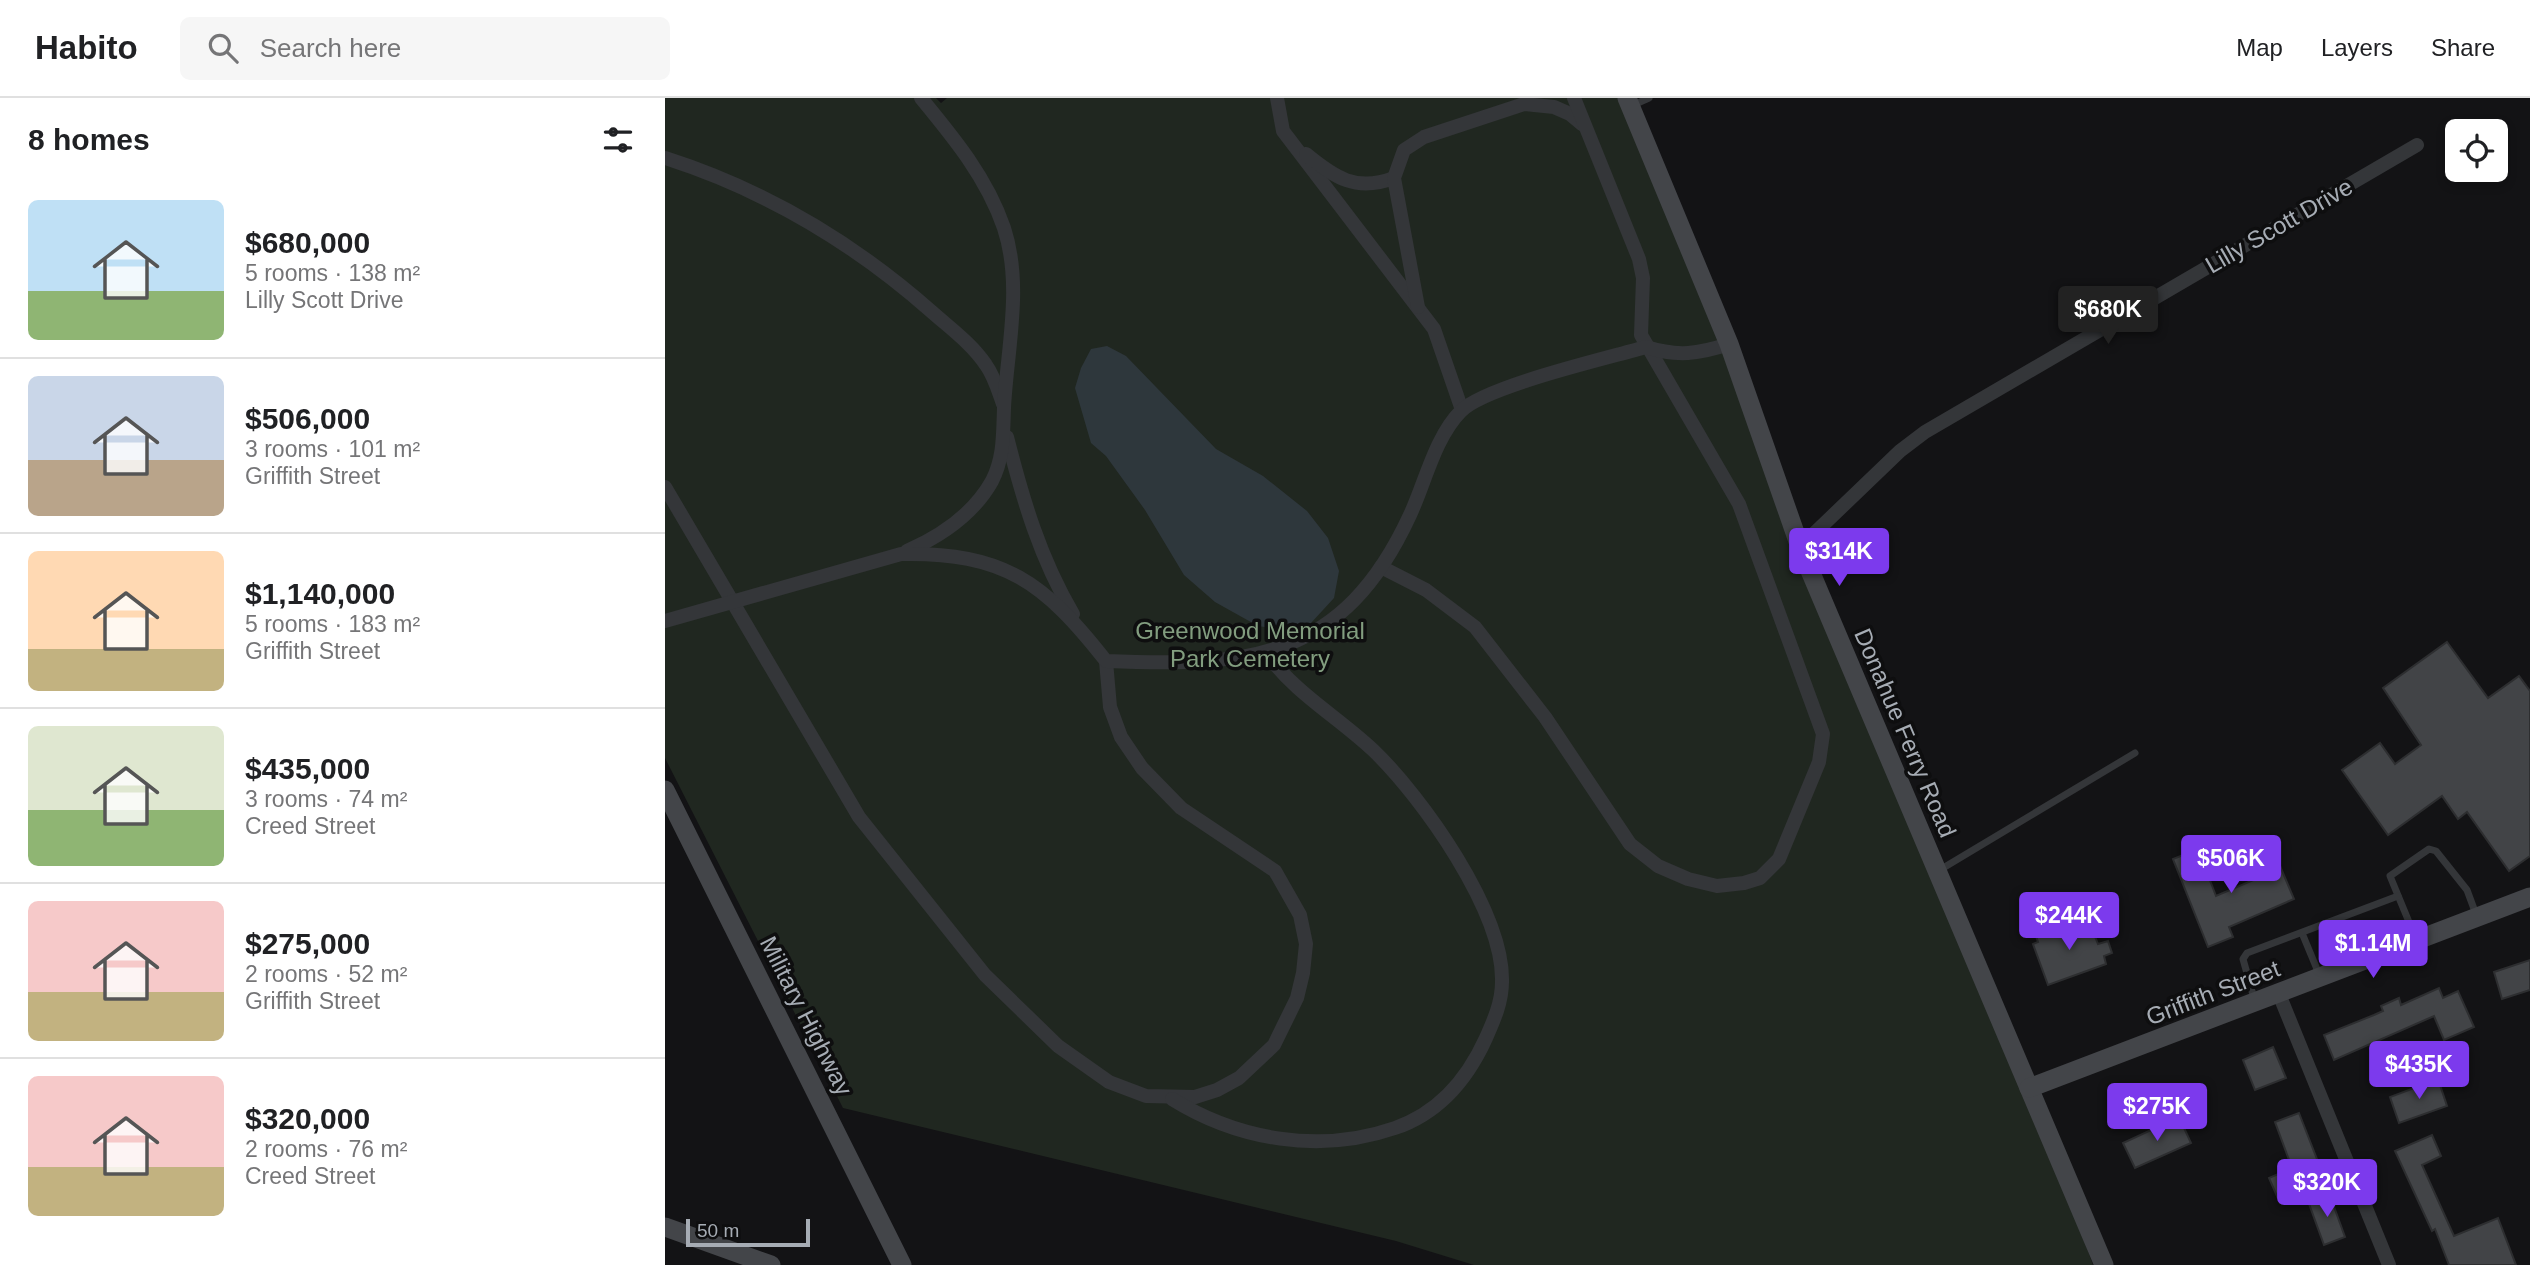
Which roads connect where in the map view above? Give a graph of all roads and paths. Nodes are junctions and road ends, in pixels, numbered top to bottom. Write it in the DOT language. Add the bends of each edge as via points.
graph roads {
  1 [pos="921,98"];
  2 [pos="1277,98"];
  3 [pos="1574,98"];
  4 [pos="1649,98"];
  5 [pos="1629,102"];
  6 [pos="1586,127"];
  7 [pos="1283,131"];
  8 [pos="2417,145"];
  9 [pos="665,158"];
  10 [pos="1394,178"];
  11 [pos="1419,311"];
  12 [pos="1729,344"];
  13 [pos="1646,347"];
  14 [pos="1004,407"];
  15 [pos="1462,410"];
  16 [pos="1005,430"];
  17 [pos="665,487"];
  18 [pos="1800,547"];
  19 [pos="901,554"];
  20 [pos="1381,568"];
  21 [pos="732,601"];
  22 [pos="665,621"];
  23 [pos="1082,630"];
  24 [pos="1268,654"];
  25 [pos="1106,661"];
  26 [pos="2135,752"];
  27 [pos="665,790"];
  28 [pos="1938,872"];
  29 [pos="2398,896"];
  30 [pos="2530,897"];
  31 [pos="2477,918"];
  32 [pos="2339,919"];
  33 [pos="2302,933"];
  34 [pos="2417,941"];
  35 [pos="2356,965"];
  36 [pos="2321,979"];
  37 [pos="2280,994"];
  38 [pos="2255,1004"];
  39 [pos="2029,1088"];
  40 [pos="1171,1099"];
  41 [pos="665,1227"];
  42 [pos="771,1265"];
  43 [pos="902,1265"];
  44 [pos="2104,1265"];
  45 [pos="2389,1265"];
  1 -- 14 [label="street" via="978,172 1010,250 1011,331"];
  2 -- 7 [label="street"];
  3 -- 6 [label="street"];
  4 -- 5 [label="lane"];
  5 -- 12 [label="main road, Donahue Ferry Road"];
  6 -- 10 [label="street" via="1553,107 1524,104 1412,143 1397,162"];
  6 -- 13 [label="street" via="1639,259 1643,278 1640,321"];
  7 -- 10 [label="street" via="1342,178 1361,185"];
  7 -- 11 [label="street"];
  8 -- 18 [label="street, Lilly Scott Drive" via="1925,432"];
  9 -- 14 [label="street" via="766,198 867,260 986,364"];
  10 -- 11 [label="street"];
  11 -- 15 [label="street" via="1442,347"];
  12 -- 13 [label="street" via="1697,355 1671,355"];
  12 -- 18 [label="main road, Donahue Ferry Road"];
  13 -- 15 [label="street" via="1491,393"];
  13 -- 20 [label="street" via="1738,504 1823,734 1819,762 1793,828 1779,859 1760,878 1717,886 1688,879 1658,866 1630,844 1545,717 1475,627 1426,590"];
  14 -- 16 [label="street"];
  15 -- 20 [label="street" via="1442,441"];
  16 -- 19 [label="street" via="1000,463 974,506 934,539"];
  16 -- 23 [label="street" via="1032,530 1051,576"];
  17 -- 21 [label="street"];
  18 -- 28 [label="main road, Donahue Ferry Road"];
  19 -- 21 [label="street"];
  19 -- 23 [label="street" via="983,560 1029,583"];
  20 -- 24 [label="street" via="1326,625"];
  21 -- 22 [label="street"];
  21 -- 40 [label="street" via="859,817 985,975 1058,1046 1109,1083 1129,1092"];
  23 -- 25 [label="street"];
  24 -- 25 [label="street" via="1160,664"];
  24 -- 40 [label="street" via="1284,677 1373,750 1400,779 1458,859 1482,906 1500,959 1500,1001 1481,1048 1443,1102 1424,1117 1381,1133 1329,1141 1263,1138"];
  25 -- 40 [label="street" via="1110,707 1121,737 1142,768 1181,808 1275,871 1300,915 1305,944 1297,998 1273,1045 1239,1078 1217,1090"];
  26 -- 28 [label="lane"];
  27 -- 43 [label="main road, Military Highway"];
  28 -- 39 [label="main road, Donahue Ferry Road"];
  29 -- 31 [label="lane" via="2392,872 2429,849 2436,851 2466,890"];
  29 -- 32 [label="lane"];
  29 -- 34 [label="lane"];
  30 -- 31 [label="main road, Griffith Street"];
  31 -- 34 [label="main road, Griffith Street"];
  32 -- 33 [label="lane"];
  32 -- 35 [label="lane"];
  33 -- 36 [label="lane"];
  33 -- 38 [label="lane" via="2246,953 2243,959"];
  34 -- 35 [label="main road, Griffith Street"];
  35 -- 36 [label="main road, Griffith Street"];
  36 -- 37 [label="main road, Griffith Street"];
  37 -- 38 [label="main road, Griffith Street"];
  37 -- 45 [label="street"];
  38 -- 39 [label="main road, Griffith Street"];
  39 -- 44 [label="main road, Donahue Ferry Road"];
  41 -- 42 [label="main road"];
}
